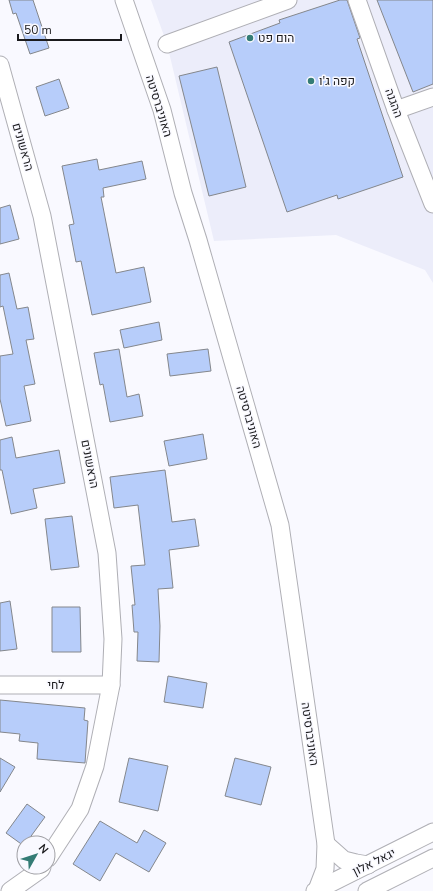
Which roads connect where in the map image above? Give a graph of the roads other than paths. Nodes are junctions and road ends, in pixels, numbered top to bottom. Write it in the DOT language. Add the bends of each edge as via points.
graph roads {
  1 [pos="124,0"];
  2 [pos="288,0"];
  3 [pos="357,0"];
  4 [pos="166,44"];
  5 [pos="0,65"];
  6 [pos="433,97"];
  7 [pos="396,110"];
  8 [pos="433,204"];
  9 [pos="0,685"];
  10 [pos="111,685"];
  11 [pos="433,832"];
  12 [pos="326,844"];
  13 [pos="56,846"];
  14 [pos="433,858"];
  15 [pos="368,865"];
  16 [pos="33,875"];
  17 [pos="316,890"];
  18 [pos="10,891"];
  19 [pos="367,891"];
  1 -- 12 [label="street, האוניברסיטה" via="162,110 183,193 280,525"];
  2 -- 4 [label="street"];
  3 -- 7 [label="street, ההגנה"];
  5 -- 10 [label="street, הראשונים" via="42,216 107,552 113,639"];
  6 -- 7 [label="street"];
  7 -- 8 [label="street, ההגנה"];
  9 -- 10 [label="street, לחי"];
  10 -- 13 [label="street, הראשונים" via="95,766 80,809"];
  11 -- 15 [label="street, יגאל אלון"];
  12 -- 15 [label="street" via="344,860"];
  12 -- 17 [label="street, האוניברסיטה" via="325,869"];
  14 -- 19 [label="street, יגאל אלון"];
  15 -- 17 [label="street, יגאל אלון"];
  16 -- 18 [label="street"];
}
